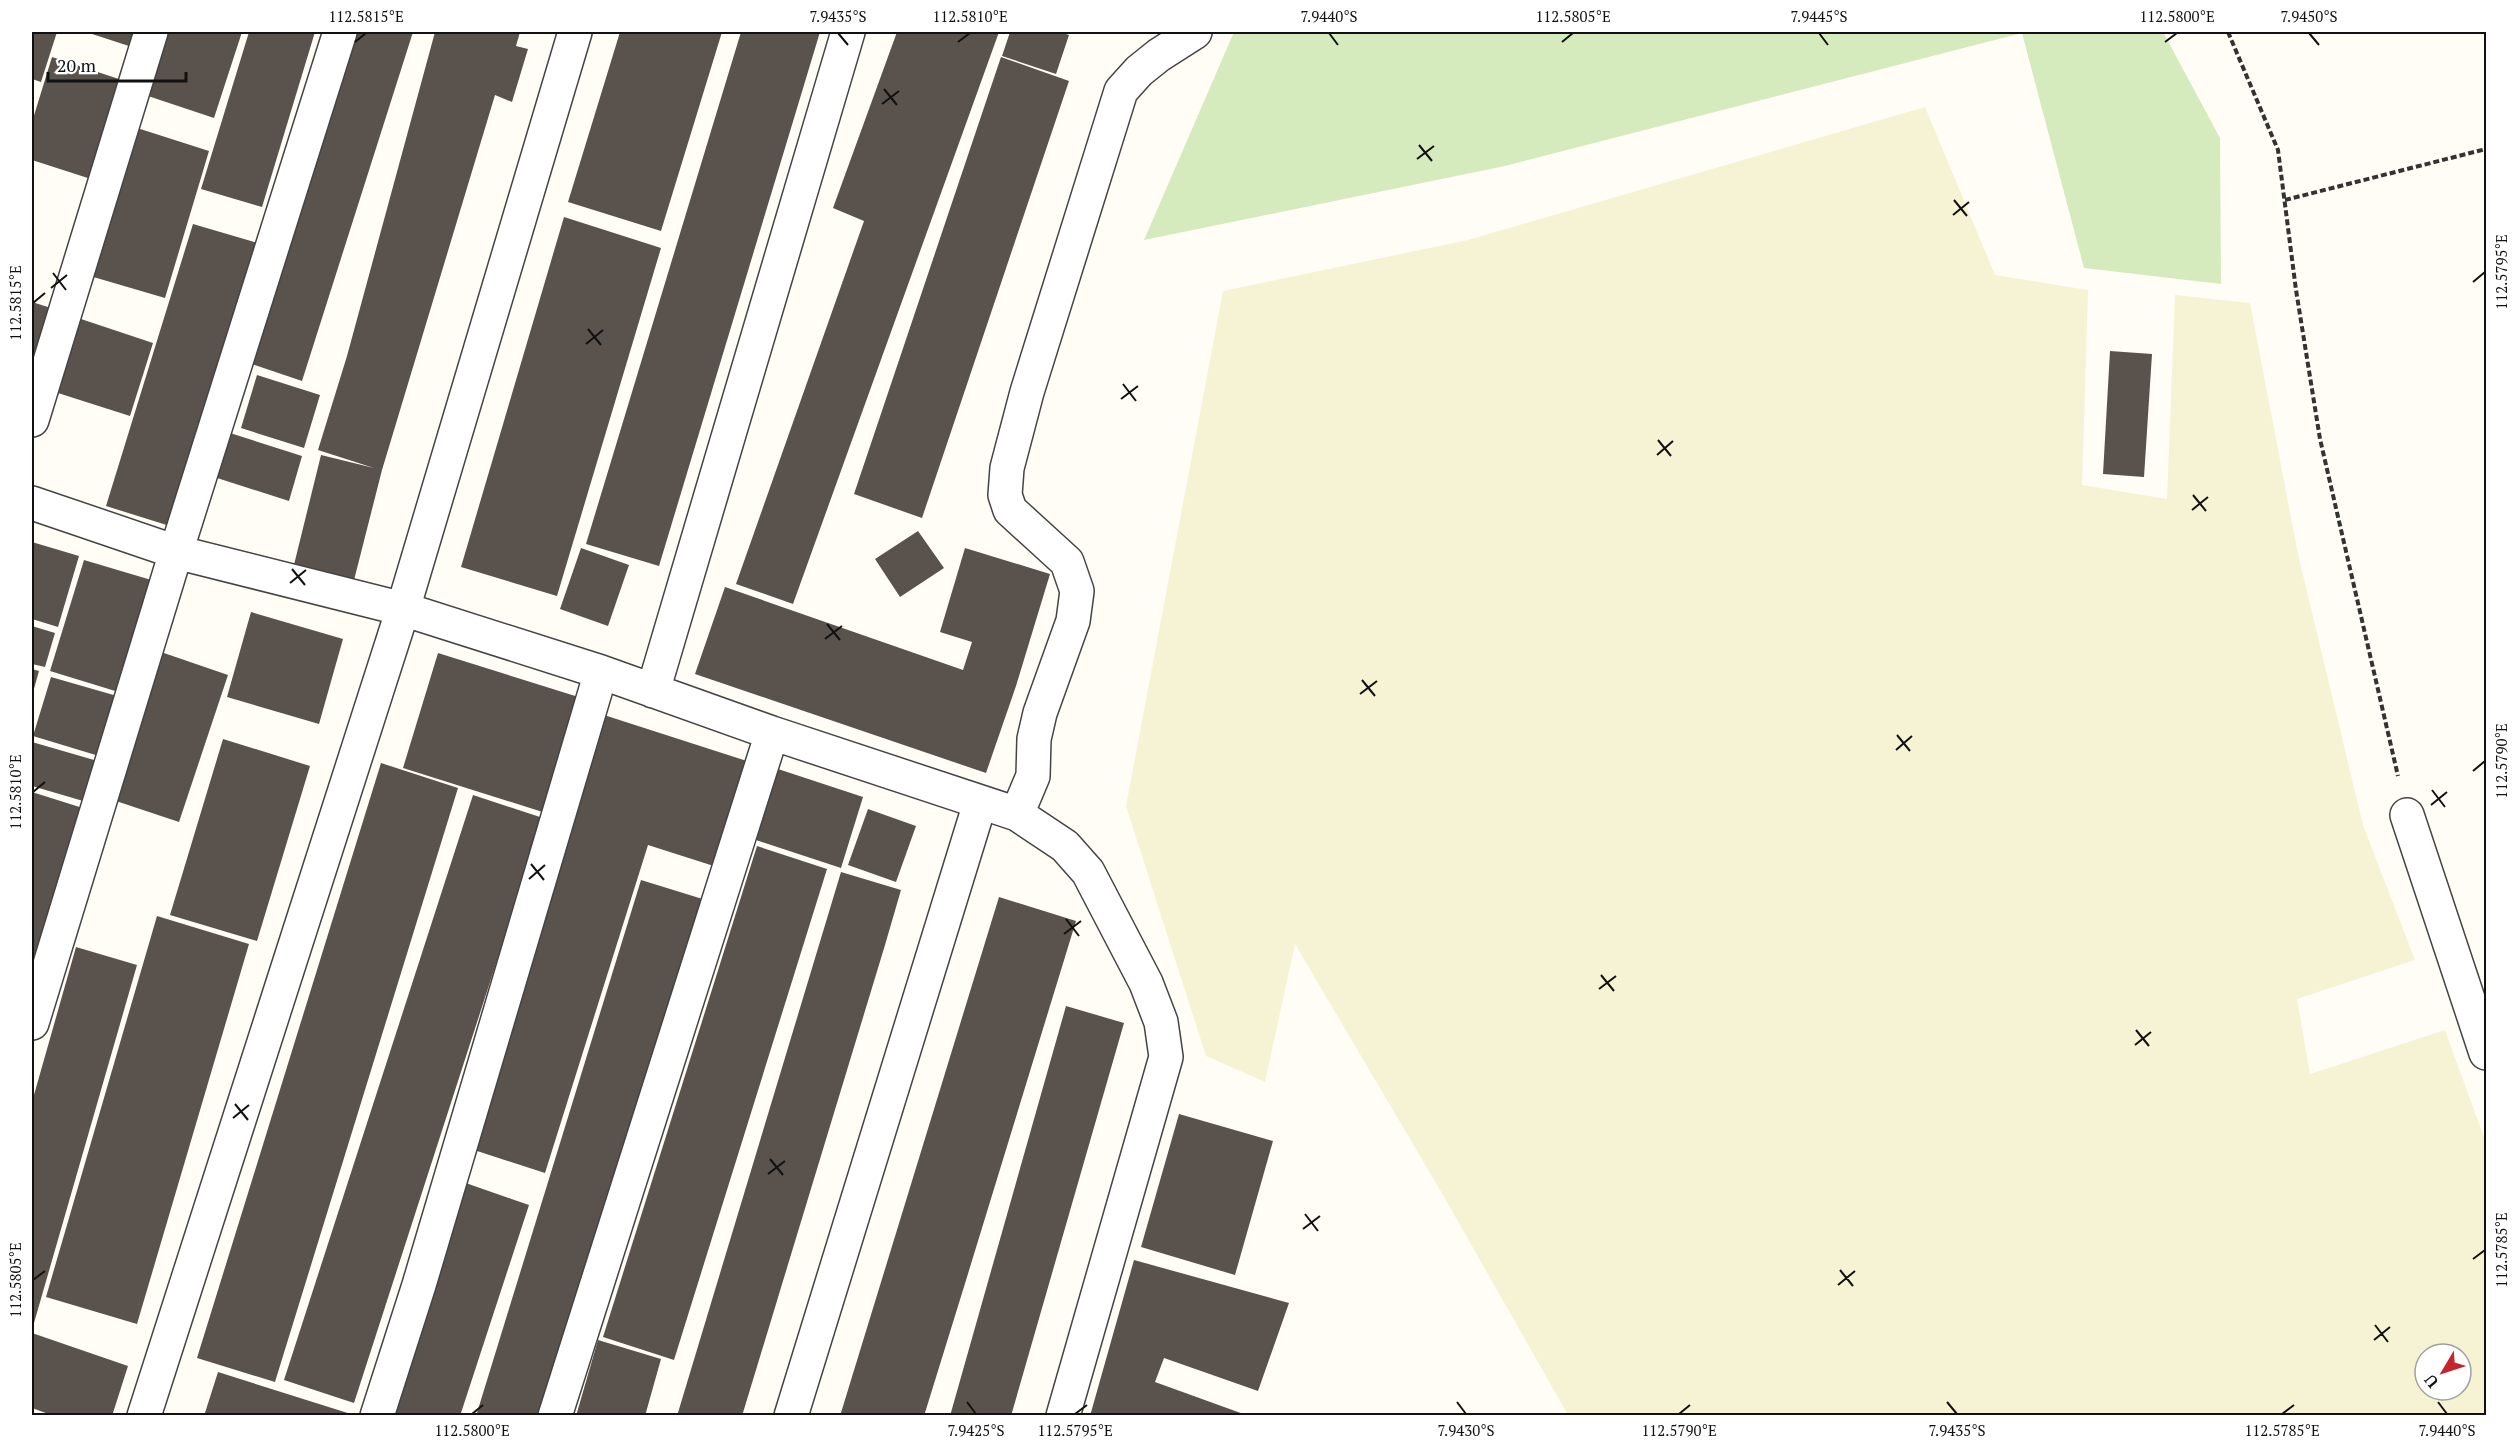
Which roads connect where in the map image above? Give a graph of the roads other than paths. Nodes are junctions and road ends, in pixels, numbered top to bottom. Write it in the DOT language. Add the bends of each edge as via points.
graph roads {
  1 [pos="151,32"];
  2 [pos="340,32"];
  3 [pos="575,32"];
  4 [pos="848,32"];
  5 [pos="1195,32"];
  6 [pos="32,420"];
  7 [pos="32,503"];
  8 [pos="176,552"];
  9 [pos="403,609"];
  10 [pos="602,672"];
  11 [pos="653,691"];
  12 [pos="772,733"];
  13 [pos="980,803"];
  14 [pos="1017,814"];
  15 [pos="2407,815"];
  16 [pos="32,1023"];
  17 [pos="2487,1053"];
  18 [pos="144,1415"];
  19 [pos="377,1416"];
  20 [pos="555,1416"];
  21 [pos="791,1416"];
  22 [pos="1063,1416"];
  1 -- 6 [label="street"];
  2 -- 8 [label="street"];
  3 -- 9 [label="street"];
  4 -- 11 [label="street"];
  5 -- 14 [label="street" via="1152,60 1121,91 1007,468 1005,495 1010,510 1067,562 1077,591 1073,621 1040,712 1034,738 1033,776"];
  7 -- 8 [label="street"];
  8 -- 9 [label="street"];
  8 -- 16 [label="street"];
  9 -- 10 [label="street"];
  9 -- 18 [label="street"];
  10 -- 11 [label="street"];
  10 -- 19 [label="street"];
  11 -- 12 [label="street"];
  12 -- 13 [label="street"];
  12 -- 20 [label="street"];
  13 -- 14 [label="street"];
  13 -- 21 [label="street"];
  14 -- 22 [label="street" via="1065,846 1088,872 1146,983 1161,1022 1166,1057"];
  15 -- 17 [label="street"];
}
